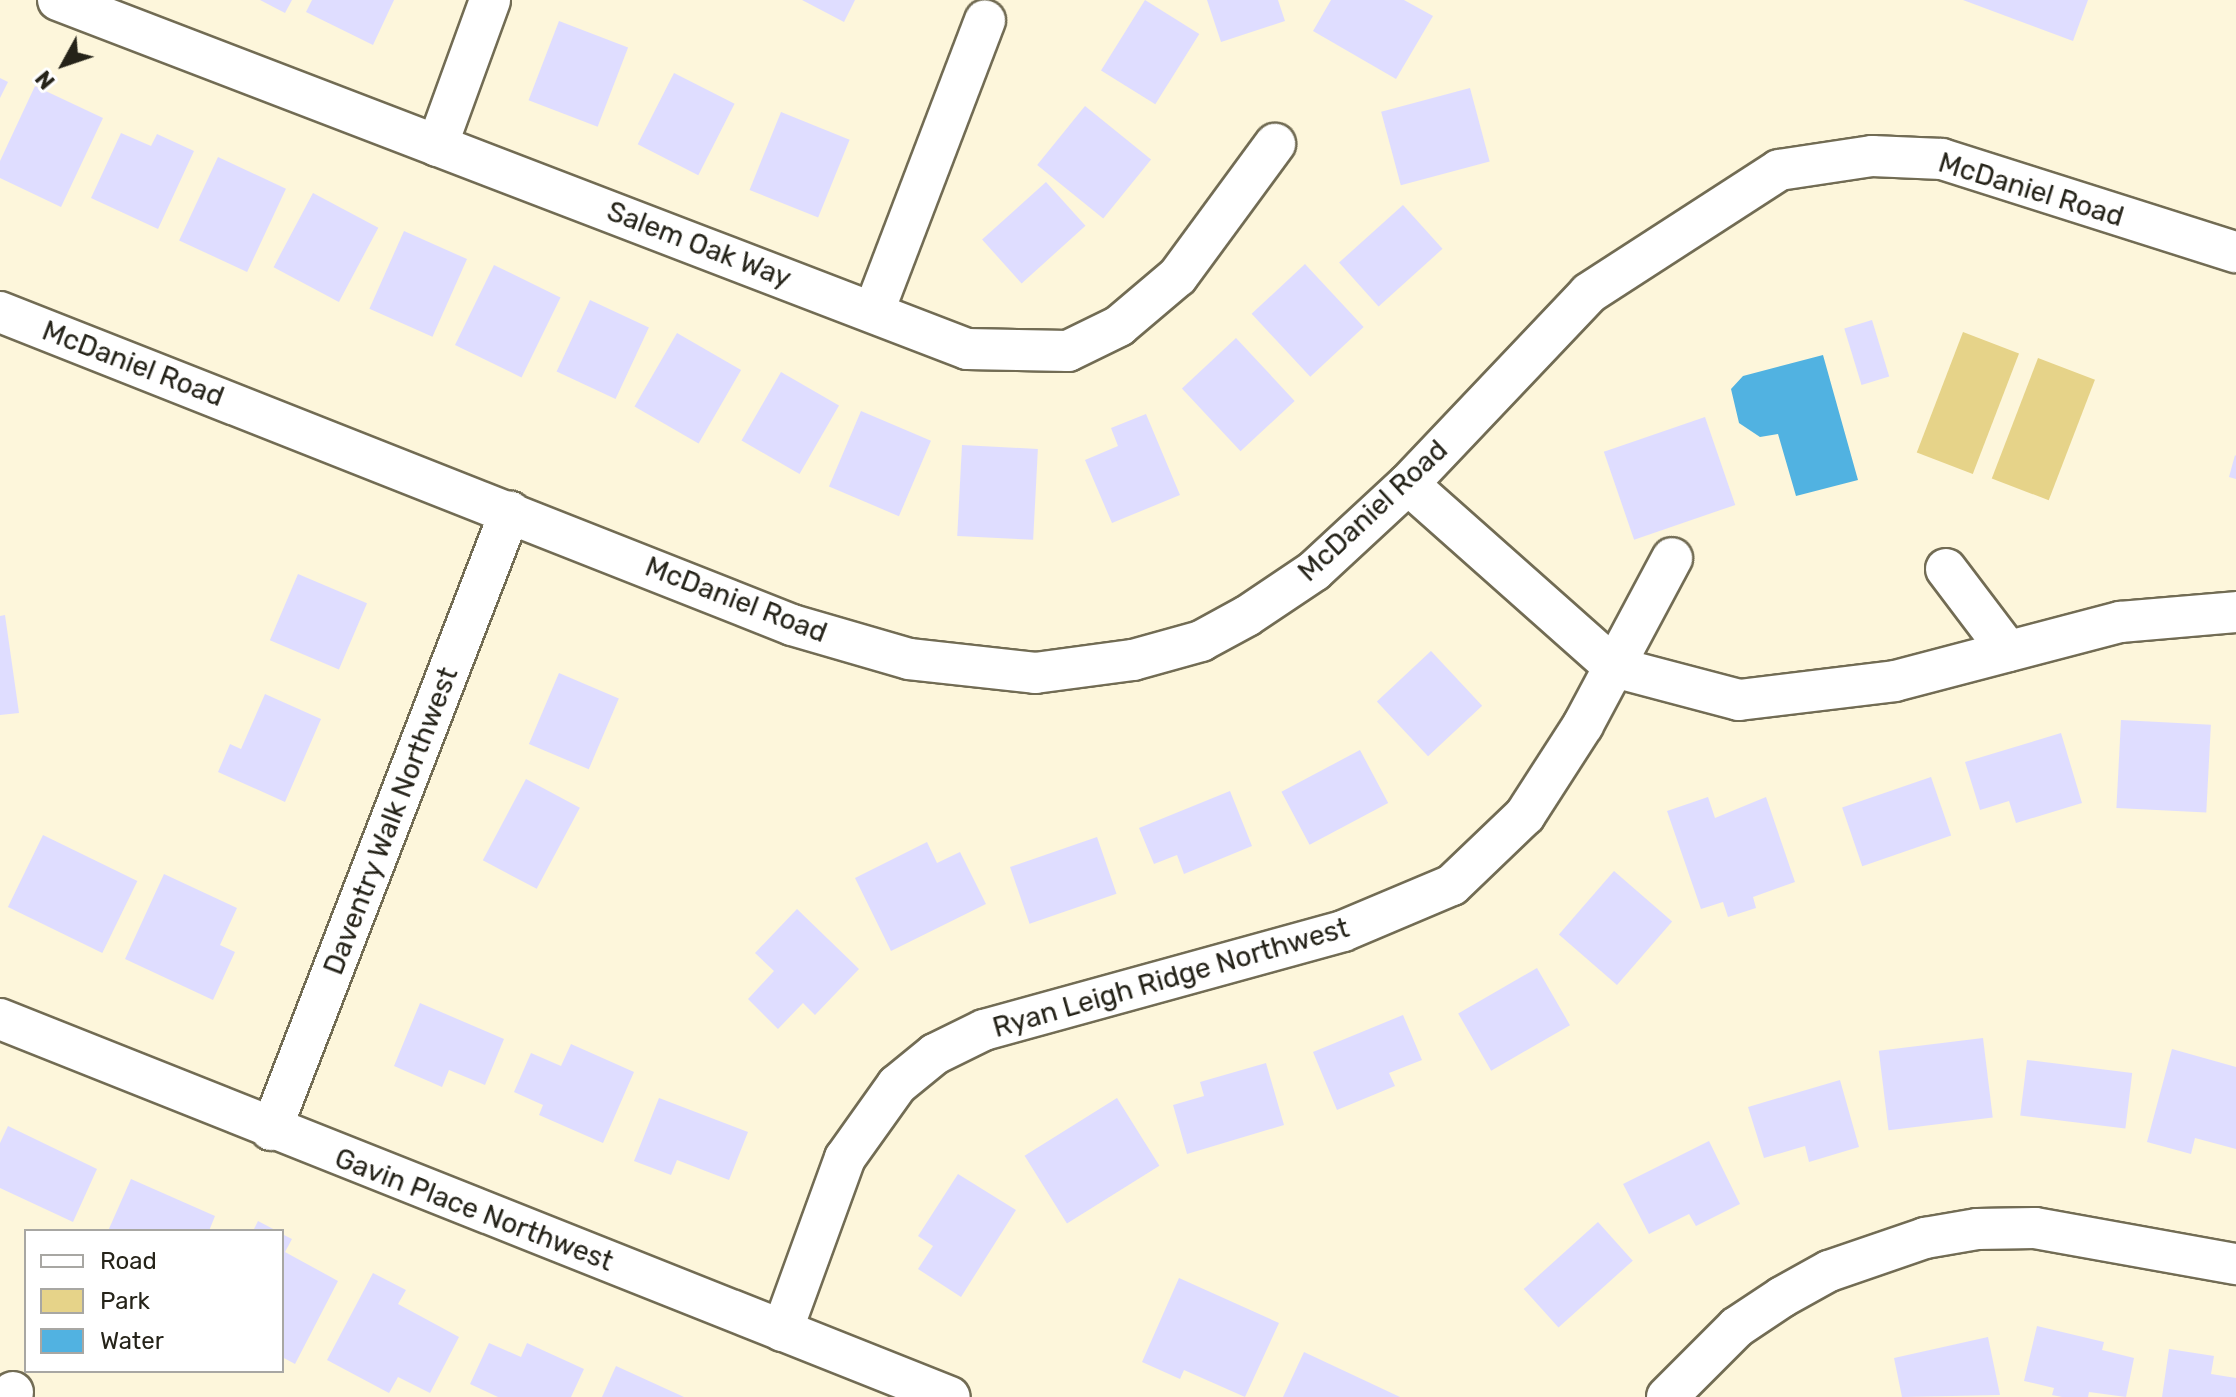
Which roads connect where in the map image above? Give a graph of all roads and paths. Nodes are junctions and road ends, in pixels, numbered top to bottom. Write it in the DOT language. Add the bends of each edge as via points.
graph roads {
  1 [pos="58,0"];
  2 [pos="490,0"];
  3 [pos="985,20"];
  4 [pos="1275,144"];
  5 [pos="437,146"];
  6 [pos="2236,252"];
  7 [pos="874,311"];
  8 [pos="0,312"];
  9 [pos="1408,484"];
  10 [pos="510,512"];
  11 [pos="1672,558"];
  12 [pos="1946,569"];
  13 [pos="2236,612"];
  14 [pos="2008,651"];
  15 [pos="1614,667"];
  16 [pos="0,1019"];
  17 [pos="271,1130"];
  18 [pos="2236,1264"];
  19 [pos="782,1331"];
  20 [pos="950,1397"];
  21 [pos="1667,1397"];
  1 -- 5 [label="street, Salem Oak Way"];
  2 -- 5 [label="street"];
  3 -- 7 [label="street"];
  4 -- 7 [label="street, Salem Oak Way" via="1178,276 1119,326 1068,351 967,349"];
  5 -- 7 [label="street, Salem Oak Way"];
  6 -- 9 [label="street, McDaniel Road" via="1942,159 1872,156 1779,170 1589,293"];
  8 -- 10 [label="street, McDaniel Road"];
  9 -- 10 [label="street, McDaniel Road" via="1314,571 1201,641 1133,660 1035,673 909,659 792,625"];
  9 -- 15 [label="street"];
  10 -- 17 [label="street, Daventry Walk Northwest"];
  11 -- 15 [label="street, Ryan Leigh Ridge Northwest"];
  12 -- 14 [label="street"];
  13 -- 14 [label="street" via="2120,622"];
  14 -- 15 [label="street" via="1895,681 1739,700"];
  15 -- 19 [label="street, Ryan Leigh Ridge Northwest" via="1525,815 1452,885 1343,931 1021,1018 935,1054 897,1085 845,1158"];
  16 -- 17 [label="street, Gavin Place Northwest"];
  17 -- 19 [label="street, Gavin Place Northwest"];
  18 -- 21 [label="street" via="2035,1228 1977,1229 1925,1238 1829,1271 1782,1297 1737,1327"];
  19 -- 20 [label="street, Gavin Place Northwest"];
}
